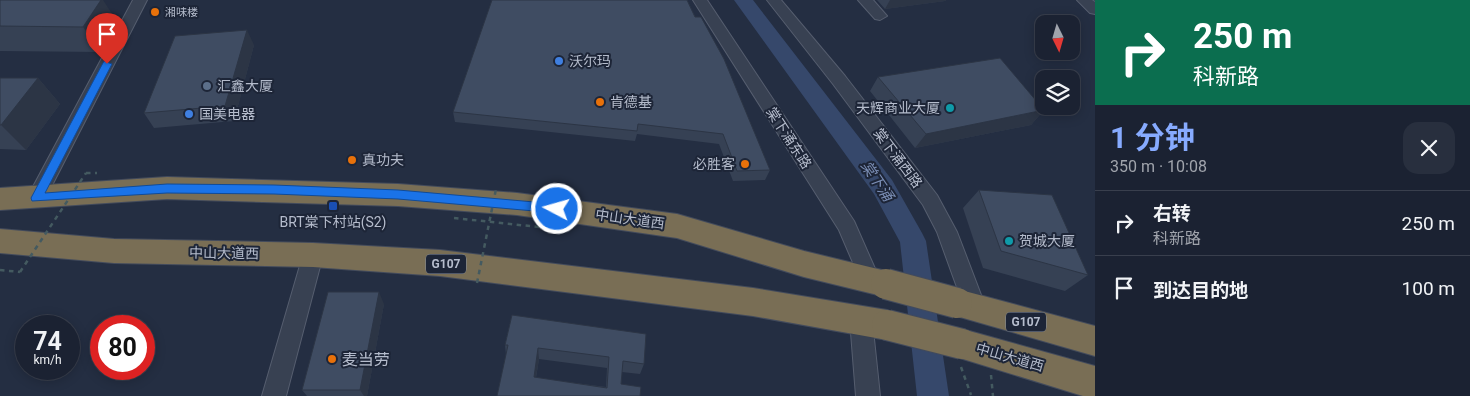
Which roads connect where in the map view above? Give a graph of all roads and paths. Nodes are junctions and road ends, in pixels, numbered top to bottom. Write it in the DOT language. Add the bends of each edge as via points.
graph roads {
  1 [pos="140,0"];
  2 [pos="700,0"];
  3 [pos="774,0"];
  4 [pos="865,0"];
  5 [pos="1084,0"];
  6 [pos="1095,10"];
  7 [pos="880,16"];
  8 [pos="86,173"];
  9 [pos="496,190"];
  10 [pos="36,198"];
  11 [pos="0,199"];
  12 [pos="448,218"];
  13 [pos="558,228"];
  14 [pos="0,241"];
  15 [pos="314,255"];
  16 [pos="0,270"];
  17 [pos="878,282"];
  18 [pos="477,283"];
  19 [pos="966,305"];
  20 [pos="874,322"];
  21 [pos="1095,341"];
  22 [pos="962,355"];
  23 [pos="1095,383"];
  24 [pos="274,396"];
  25 [pos="868,396"];
  26 [pos="972,396"];
  1 -- 10 [label="street"];
  2 -- 17 [label="street, 棠下涌东路" via="847,228"];
  3 -- 19 [label="street, 棠下涌西路" via="930,200 947,232"];
  4 -- 7 [label="street"];
  5 -- 6 [label="street"];
  8 -- 16 [label="path, bridge" via="20,272"];
  9 -- 18 [label="path, bridge"];
  10 -- 11 [label="highway, 中山大道西 / G107"];
  10 -- 17 [label="highway, 中山大道西 / G107" via="167,188 389,194 517,204 677,226 804,264"];
  12 -- 13 [label="path"];
  14 -- 15 [label="highway, 中山大道西 / G107" via="114,251"];
  15 -- 20 [label="highway, 中山大道西 / G107" via="512,271 753,302"];
  15 -- 24 [label="street"];
  17 -- 19 [label="highway, 中山大道西 / G107, bridge"];
  19 -- 21 [label="highway, 中山大道西 / G107"];
  20 -- 22 [label="highway, 中山大道西 / G107, bridge"];
  20 -- 25 [label="street"];
  22 -- 23 [label="highway, 中山大道西 / G107"];
  22 -- 26 [label="path"];
}
